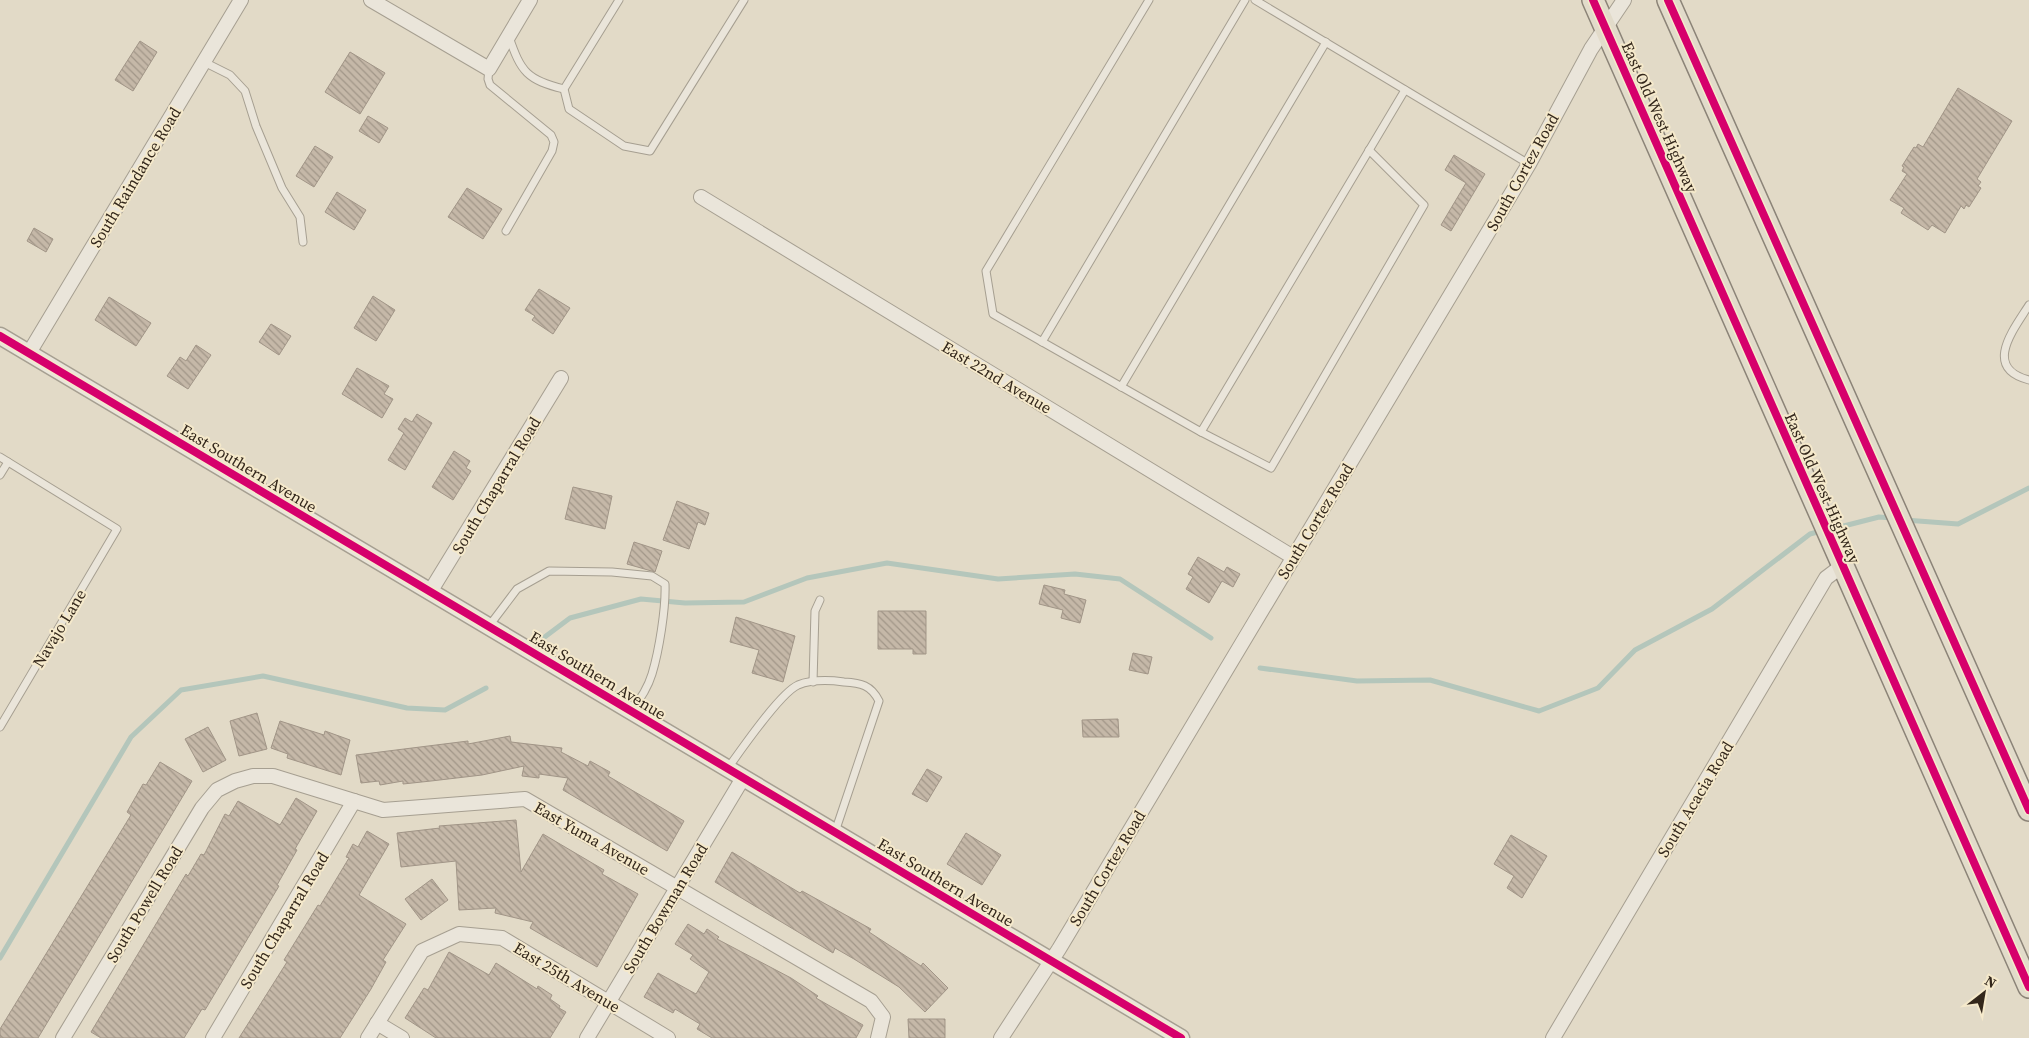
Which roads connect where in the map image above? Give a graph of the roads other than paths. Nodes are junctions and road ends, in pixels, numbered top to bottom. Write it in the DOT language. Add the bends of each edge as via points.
graph roads {
  1 [pos="241,0"];
  2 [pos="371,0"];
  3 [pos="530,0"];
  4 [pos="619,0"];
  5 [pos="744,0"];
  6 [pos="1149,0"];
  7 [pos="1245,0"];
  8 [pos="1256,0"];
  9 [pos="1593,0"];
  10 [pos="1624,0"];
  11 [pos="1668,0"];
  12 [pos="1606,28"];
  13 [pos="508,36"];
  14 [pos="1326,42"];
  15 [pos="204,62"];
  16 [pos="489,69"];
  17 [pos="564,89"];
  18 [pos="1405,90"];
  19 [pos="1369,150"];
  20 [pos="1529,164"];
  21 [pos="701,198"];
  22 [pos="506,231"];
  23 [pos="303,242"];
  24 [pos="2029,305"];
  25 [pos="0,336"];
  26 [pos="1042,342"];
  27 [pos="30,353"];
  28 [pos="561,378"];
  29 [pos="2029,380"];
  30 [pos="1121,387"];
  31 [pos="1201,432"];
  32 [pos="0,457"];
  33 [pos="8,462"];
  34 [pos="0,475"];
  35 [pos="1293,557"];
  36 [pos="1842,566"];
  37 [pos="430,592"];
  38 [pos="820,600"];
  39 [pos="489,626"];
  40 [pos="813,682"];
  41 [pos="632,711"];
  42 [pos="0,726"];
  43 [pos="728,768"];
  44 [pos="743,778"];
  45 [pos="235,781"];
  46 [pos="354,802"];
  47 [pos="2029,810"];
  48 [pos="835,832"];
  49 [pos="677,888"];
  50 [pos="1050,960"];
  51 [pos="2029,986"];
  52 [pos="608,1002"];
  53 [pos="377,1023"];
  54 [pos="64,1038"];
  55 [pos="213,1038"];
  56 [pos="368,1038"];
  57 [pos="402,1038"];
  58 [pos="587,1038"];
  59 [pos="668,1038"];
  60 [pos="878,1038"];
  61 [pos="1001,1038"];
  62 [pos="1181,1038"];
  63 [pos="1553,1038"];
  1 -- 15 [label="street, South Raindance Road"];
  2 -- 16 [label="street"];
  3 -- 13 [label="street"];
  4 -- 17 [label="lane"];
  5 -- 17 [label="lane" via="650,151 624,146 570,109"];
  6 -- 26 [label="lane" via="986,271 993,314"];
  7 -- 26 [label="lane"];
  8 -- 14 [label="lane"];
  9 -- 12 [label="main road, East Old West Highway"];
  10 -- 12 [label="street, South Cortez Road"];
  11 -- 47 [label="main road"];
  12 -- 20 [label="street, South Cortez Road" via="1561,102"];
  12 -- 36 [label="main road, East Old West Highway"];
  13 -- 16 [label="street"];
  13 -- 17 [label="lane" via="519,66 540,83"];
  14 -- 18 [label="lane"];
  14 -- 30 [label="lane"];
  15 -- 23 [label="lane" via="230,76 245,91 282,188 300,217"];
  15 -- 27 [label="street, South Raindance Road"];
  16 -- 22 [label="lane" via="490,85 550,135 554,142 552,151"];
  18 -- 19 [label="lane"];
  18 -- 20 [label="lane"];
  19 -- 31 [label="lane"];
  19 -- 31 [label="lane" via="1424,205 1270,468"];
  20 -- 35 [label="street, South Cortez Road"];
  21 -- 35 [label="street, East 22nd Avenue"];
  24 -- 29 [label="lane" via="2007,342 2004,355 2006,366"];
  25 -- 27 [label="street, East Southern Avenue"];
  26 -- 30 [label="lane"];
  27 -- 37 [label="street, East Southern Avenue"];
  28 -- 37 [label="street, South Chaparral Road"];
  30 -- 31 [label="lane"];
  32 -- 33 [label="lane"];
  33 -- 34 [label="lane"];
  33 -- 42 [label="lane, Navajo Lane" via="117,529"];
  35 -- 50 [label="street, South Cortez Road"];
  36 -- 51 [label="main road, East Old West Highway"];
  36 -- 63 [label="street, South Acacia Road" via="1826,578"];
  37 -- 39 [label="street, East Southern Avenue"];
  38 -- 40 [label="lane" via="815,611"];
  39 -- 41 [label="street, East Southern Avenue"];
  39 -- 41 [label="lane" via="517,589 549,571 652,576 665,584 665,598 652,674"];
  40 -- 43 [label="lane" via="797,686 785,697"];
  40 -- 48 [label="lane" via="856,683 873,690 879,701"];
  41 -- 43 [label="street, East Southern Avenue"];
  43 -- 44 [label="street, East Southern Avenue"];
  44 -- 48 [label="street, East Southern Avenue"];
  44 -- 49 [label="street, South Bowman Road"];
  45 -- 46 [label="street, East Yuma Avenue" via="252,776 273,776"];
  45 -- 54 [label="street, South Powell Road" via="218,790 202,808"];
  46 -- 49 [label="street, East Yuma Avenue" via="383,810 525,799"];
  46 -- 55 [label="street, South Chaparral Road"];
  48 -- 50 [label="street, East Southern Avenue"];
  49 -- 52 [label="street, South Bowman Road"];
  49 -- 60 [label="street, East Yuma Avenue" via="870,1001 883,1017"];
  50 -- 61 [label="street, South Cortez Road"];
  50 -- 62 [label="street, East Southern Avenue"];
  52 -- 53 [label="street, East 25th Avenue" via="502,938 459,934 422,951"];
  52 -- 58 [label="street, South Bowman Road"];
  52 -- 59 [label="street, East 25th Avenue"];
  53 -- 56 [label="street"];
  53 -- 57 [label="street"];
}
